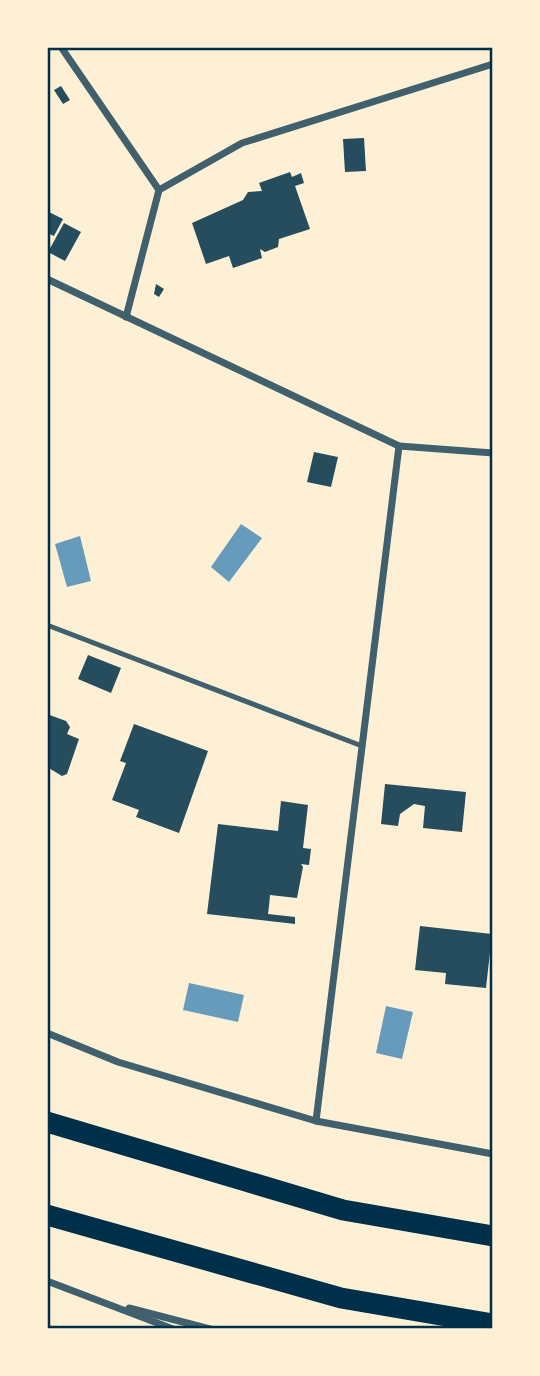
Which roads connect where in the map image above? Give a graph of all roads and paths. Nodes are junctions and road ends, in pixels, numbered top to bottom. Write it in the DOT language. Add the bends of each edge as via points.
graph roads {
  1 [pos="61,47"];
  2 [pos="493,64"];
  3 [pos="159,190"];
  4 [pos="47,279"];
  5 [pos="126,317"];
  6 [pos="399,446"];
  7 [pos="493,453"];
  8 [pos="47,625"];
  9 [pos="362,746"];
  10 [pos="47,1033"];
  11 [pos="316,1121"];
  12 [pos="47,1122"];
  13 [pos="493,1154"];
  14 [pos="47,1215"];
  15 [pos="493,1236"];
  16 [pos="47,1281"];
  17 [pos="91,1298"];
  18 [pos="493,1324"];
  19 [pos="173,1329"];
  20 [pos="210,1329"];
  1 -- 3 [label="street"];
  2 -- 3 [label="street" via="242,143"];
  3 -- 5 [label="street"];
  4 -- 5 [label="street"];
  5 -- 6 [label="street"];
  6 -- 7 [label="street"];
  6 -- 9 [label="street"];
  8 -- 9 [label="lane"];
  9 -- 11 [label="street"];
  10 -- 11 [label="street" via="118,1062"];
  11 -- 13 [label="street"];
  12 -- 15 [label="highway" via="343,1210"];
  14 -- 18 [label="highway" via="341,1298"];
  16 -- 17 [label="street"];
  17 -- 19 [label="street"];
  17 -- 20 [label="street"];
}
